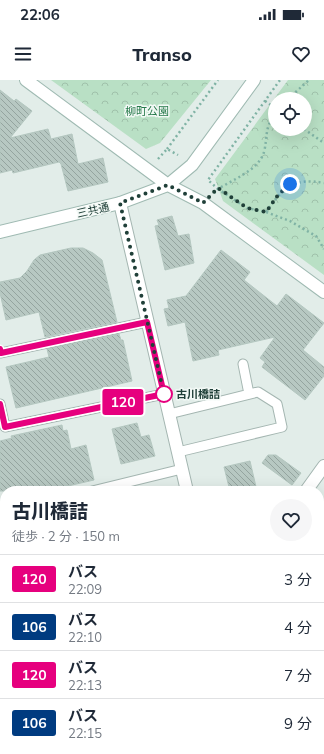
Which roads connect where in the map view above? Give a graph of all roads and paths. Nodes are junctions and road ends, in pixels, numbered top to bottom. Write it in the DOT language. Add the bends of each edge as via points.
graph roads {
  1 [pos="26,80"];
  2 [pos="218,80"];
  3 [pos="254,80"];
  4 [pos="280,80"];
  5 [pos="309,80"];
  6 [pos="296,92"];
  7 [pos="265,101"];
  8 [pos="268,103"];
  9 [pos="268,129"];
  10 [pos="312,135"];
  11 [pos="324,143"];
  12 [pos="167,149"];
  13 [pos="178,155"];
  14 [pos="158,159"];
  15 [pos="324,183"];
  16 [pos="168,185"];
  17 [pos="218,188"];
  18 [pos="120,203"];
  19 [pos="203,203"];
  20 [pos="266,212"];
  21 [pos="0,232"];
  22 [pos="324,249"];
  23 [pos="324,292"];
  24 [pos="147,322"];
  25 [pos="0,352"];
  26 [pos="243,364"];
  27 [pos="164,394"];
  28 [pos="249,394"];
  29 [pos="0,404"];
  30 [pos="169,414"];
  31 [pos="2,428"];
  32 [pos="178,452"];
  33 [pos="324,466"];
  34 [pos="182,469"];
  35 [pos="112,486"];
  36 [pos="186,486"];
  37 [pos="310,486"];
  1 -- 16 [label="street"];
  2 -- 12 [label="path"];
  3 -- 16 [label="street, 三共通" via="192,165"];
  4 -- 7 [label="path"];
  5 -- 6 [label="path"];
  7 -- 8 [label="path"];
  7 -- 17 [label="path" via="208,180"];
  9 -- 17 [label="path" via="260,161"];
  10 -- 11 [label="path"];
  12 -- 13 [label="path"];
  12 -- 14 [label="path"];
  15 -- 20 [label="path" via="309,181 290,184"];
  16 -- 18 [label="street, 三共通"];
  16 -- 19 [label="street"];
  17 -- 19 [label="path"];
  17 -- 20 [label="path" via="247,208"];
  18 -- 21 [label="street, 三共通"];
  18 -- 24 [label="street"];
  19 -- 23 [label="street"];
  20 -- 22 [label="path" via="290,221 316,236"];
  24 -- 25 [label="lane"];
  24 -- 27 [label="street"];
  26 -- 28 [label="lane"];
  27 -- 30 [label="street"];
  27 -- 31 [label="lane"];
  28 -- 30 [label="lane"];
  28 -- 32 [label="lane" via="258,392 277,404 282,427"];
  29 -- 31 [label="lane"];
  30 -- 32 [label="street"];
  32 -- 34 [label="street"];
  33 -- 37 [label="street"];
  34 -- 35 [label="lane"];
  34 -- 36 [label="street"];
}
